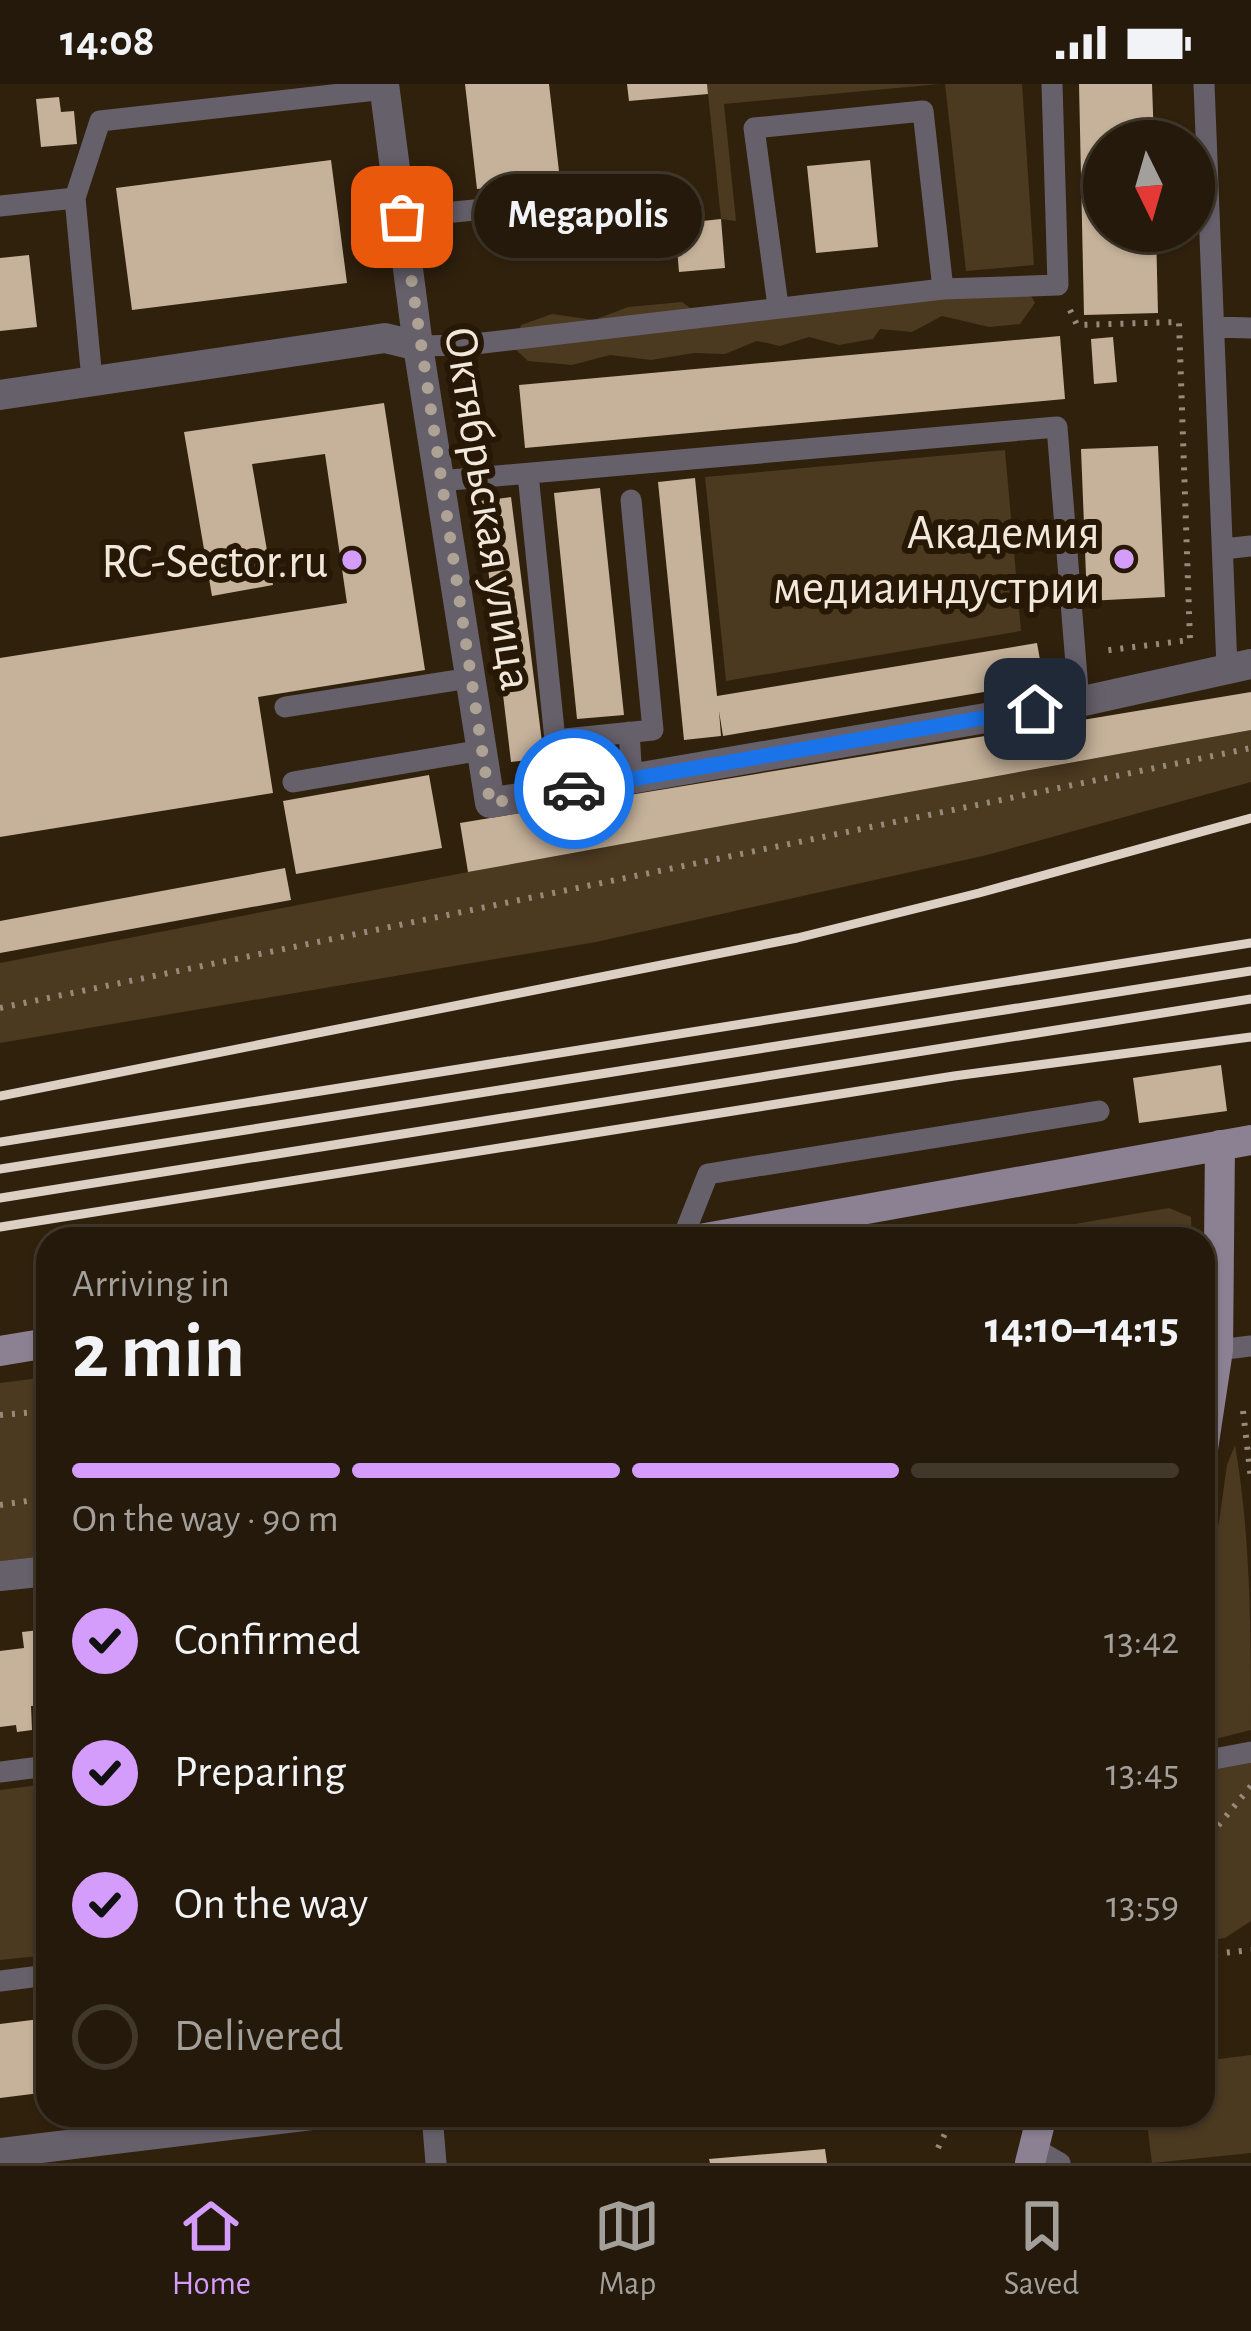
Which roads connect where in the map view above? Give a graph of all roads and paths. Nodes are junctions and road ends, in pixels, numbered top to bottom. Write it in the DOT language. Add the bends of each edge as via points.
graph roads {
  1 [pos="1052,84"];
  2 [pos="1204,84"];
  3 [pos="384,86"];
  4 [pos="75,198"];
  5 [pos="590,199"];
  6 [pos="0,206"];
  7 [pos="402,217"];
  8 [pos="1058,285"];
  9 [pos="943,289"];
  10 [pos="778,306"];
  11 [pos="1214,327"];
  12 [pos="1251,328"];
  13 [pos="418,346"];
  14 [pos="92,380"];
  15 [pos="0,394"];
  16 [pos="528,474"];
  17 [pos="440,481"];
  18 [pos="631,500"];
  19 [pos="1251,546"];
  20 [pos="1222,549"];
  21 [pos="1085,653"];
  22 [pos="1239,666"];
  23 [pos="470,678"];
  24 [pos="1079,701"];
  25 [pos="285,707"];
  26 [pos="629,732"];
  27 [pos="1251,748"];
  28 [pos="482,750"];
  29 [pos="632,779"];
  30 [pos="293,782"];
  31 [pos="0,1008"];
  32 [pos="1099,1111"];
  33 [pos="1236,1143"];
  34 [pos="687,1227"];
  35 [pos="767,1227"];
  36 [pos="36,1345"];
  37 [pos="1251,1346"];
  38 [pos="1218,1350"];
  39 [pos="0,1351"];
  40 [pos="1215,1370"];
  41 [pos="36,1412"];
  42 [pos="0,1415"];
  43 [pos="36,1500"];
  44 [pos="0,1505"];
  45 [pos="36,1572"];
  46 [pos="0,1576"];
  47 [pos="1251,1752"];
  48 [pos="1215,1759"];
  49 [pos="36,1768"];
  50 [pos="0,1772"];
  51 [pos="1251,1786"];
  52 [pos="1215,1830"];
  53 [pos="1251,1950"];
  54 [pos="1215,1953"];
  55 [pos="36,1976"];
  56 [pos="0,1981"];
  57 [pos="213,2127"];
  58 [pos="433,2127"];
  59 [pos="948,2127"];
  60 [pos="1042,2127"];
  61 [pos="938,2148"];
  62 [pos="0,2153"];
  63 [pos="1041,2158"];
  64 [pos="436,2163"];
  1 -- 8 [label="lane"];
  2 -- 11 [label="lane"];
  3 -- 4 [label="lane" via="100,121"];
  3 -- 7 [label="street, Октябрьская улица"];
  4 -- 6 [label="lane"];
  4 -- 14 [label="lane"];
  5 -- 7 [label="lane"];
  7 -- 13 [label="street, Октябрьская улица"];
  8 -- 9 [label="lane"];
  8 -- 21 [label="path" via="1077,326 1179,322 1190,640"];
  9 -- 10 [label="lane"];
  9 -- 10 [label="lane" via="923,112 754,128"];
  10 -- 13 [label="lane"];
  11 -- 12 [label="lane"];
  11 -- 20 [label="lane"];
  13 -- 14 [label="street" via="385,338"];
  13 -- 17 [label="street, Октябрьская улица"];
  14 -- 15 [label="street"];
  16 -- 17 [label="lane"];
  16 -- 24 [label="lane" via="1057,428"];
  16 -- 26 [label="lane" via="555,740"];
  17 -- 23 [label="street, Октябрьская улица"];
  18 -- 26 [label="lane" via="653,730"];
  19 -- 20 [label="lane"];
  20 -- 22 [label="lane"];
  22 -- 24 [label="street"];
  23 -- 25 [label="lane"];
  23 -- 28 [label="street, Октябрьская улица"];
  24 -- 29 [label="street"];
  26 -- 29 [label="lane"];
  27 -- 31 [label="path"];
  28 -- 29 [label="street, Октябрьская улица" via="490,803"];
  28 -- 30 [label="lane"];
  32 -- 34 [label="lane" via="708,1174"];
  33 -- 35 [label="street"];
  33 -- 38 [label="street"];
  36 -- 39 [label="street"];
  37 -- 38 [label="lane"];
  38 -- 40 [label="street"];
  41 -- 42 [label="path"];
  43 -- 44 [label="path"];
  45 -- 46 [label="street"];
  47 -- 48 [label="lane"];
  49 -- 50 [label="lane"];
  51 -- 52 [label="path"];
  53 -- 54 [label="path"];
  55 -- 56 [label="lane"];
  57 -- 62 [label="street"];
  58 -- 64 [label="lane"];
  59 -- 61 [label="path"];
  60 -- 63 [label="street"];
}
